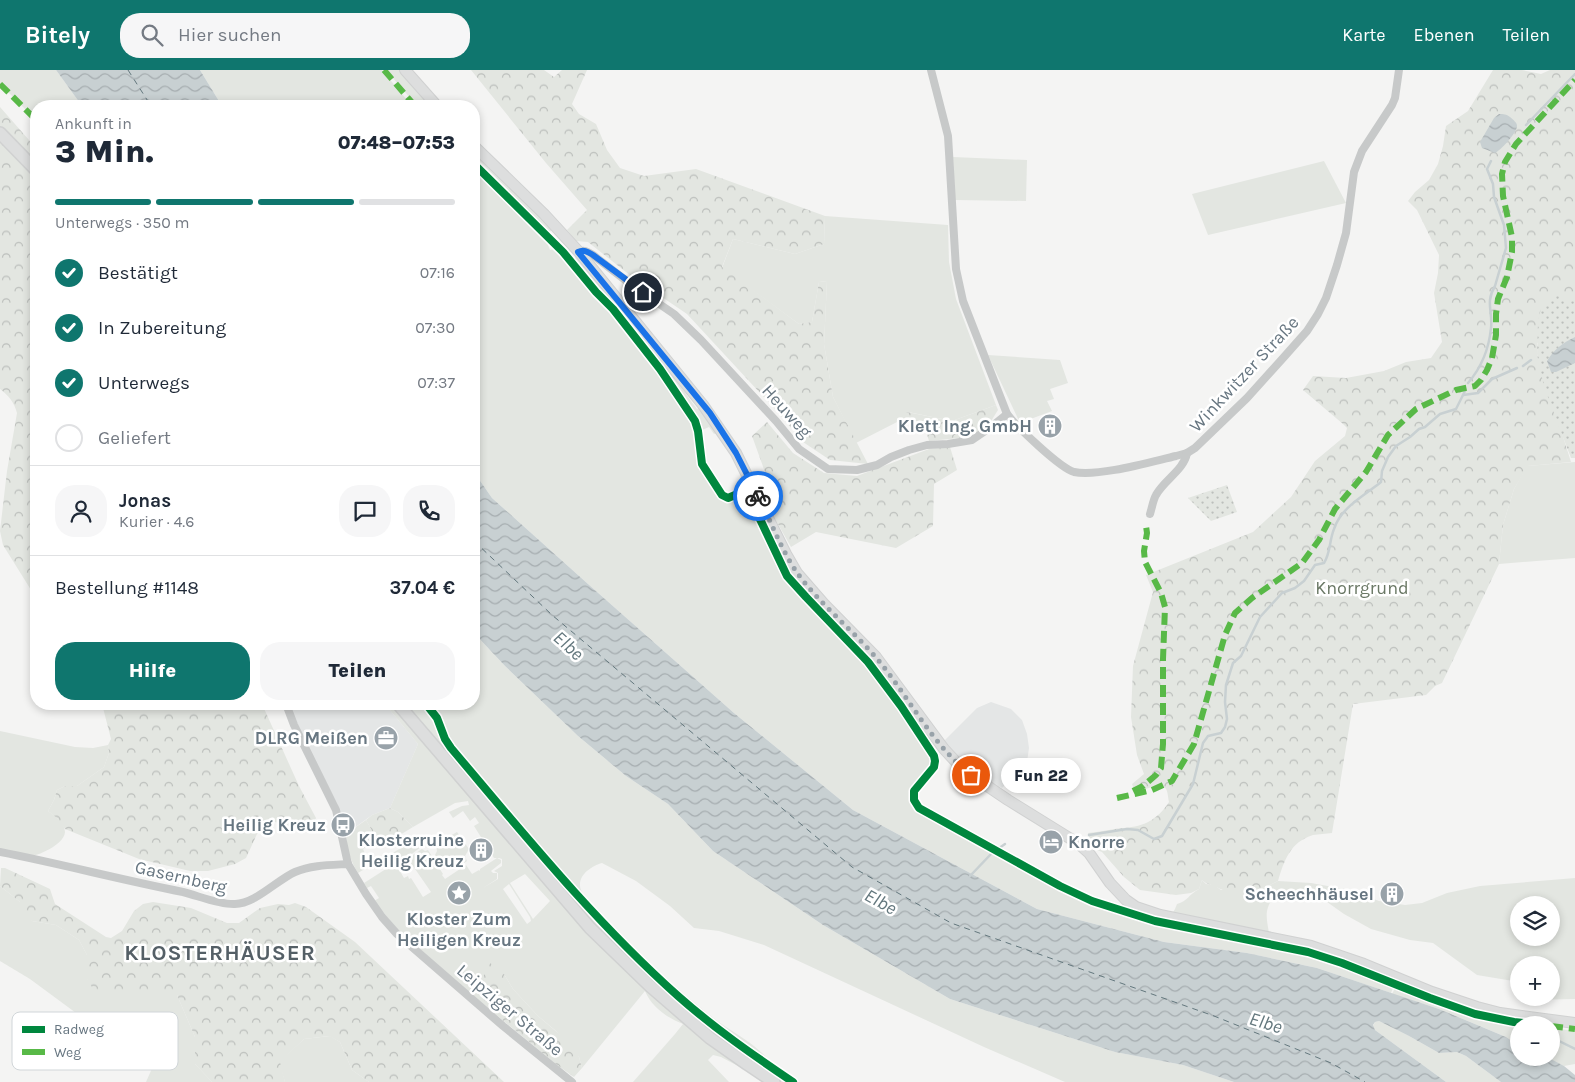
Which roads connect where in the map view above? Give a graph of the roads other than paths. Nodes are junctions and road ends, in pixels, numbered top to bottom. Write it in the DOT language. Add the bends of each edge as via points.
graph roads {
  1 [pos="405,70"];
  2 [pos="931,70"];
  3 [pos="1399,70"];
  4 [pos="432,100"];
  5 [pos="0,133"];
  6 [pos="480,152"];
  7 [pos="30,164"];
  8 [pos="578,252"];
  9 [pos="1007,414"];
  10 [pos="1187,453"];
  11 [pos="1150,514"];
  12 [pos="288,710"];
  13 [pos="403,710"];
  14 [pos="0,852"];
  15 [pos="348,864"];
  16 [pos="1575,1023"];
  17 [pos="572,1082"];
  18 [pos="774,1082"];
  1 -- 4 [label="street"];
  2 -- 9 [label="street, Winkwitzer Straße" via="948,136 956,269 963,301"];
  3 -- 10 [label="street, Winkwitzer Straße" via="1392,105 1362,151 1354,172 1346,232 1335,274 1318,314 1308,331 1253,391"];
  5 -- 7 [label="main road"];
  6 -- 8 [label="street"];
  8 -- 9 [label="street, Heuweg" via="586,251 593,255 674,314 776,420 799,449 828,468 857,470 927,445 972,440"];
  8 -- 16 [label="street" via="723,432 797,573 876,657 944,749 971,775 1079,844 1126,900 1160,916 1310,946 1477,1007"];
  9 -- 10 [label="street, Winkwitzer Straße" via="1014,424 1073,472 1108,471"];
  10 -- 11 [label="street" via="1185,462 1155,496"];
  12 -- 15 [label="street, Leipziger Straße" via="336,810"];
  13 -- 18 [label="main road" via="590,928 710,1038"];
  14 -- 15 [label="street, Gasernberg" via="235,904 248,902 298,871"];
  15 -- 17 [label="street, Leipziger Straße" via="396,934"];
}
